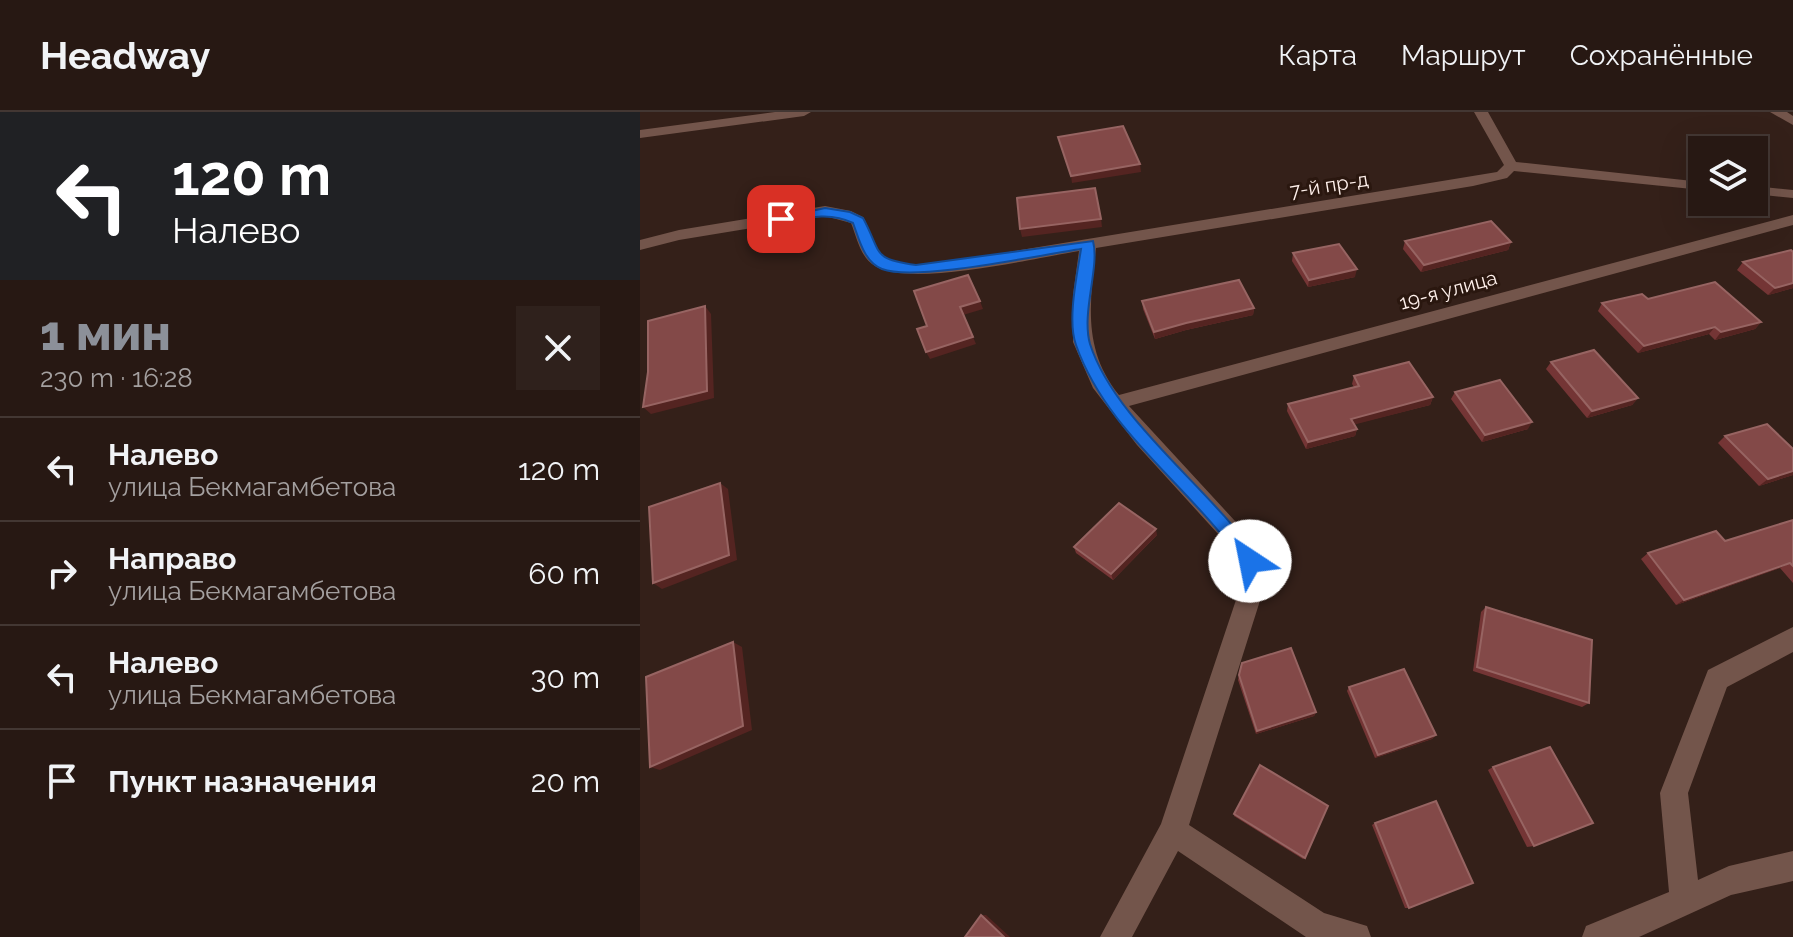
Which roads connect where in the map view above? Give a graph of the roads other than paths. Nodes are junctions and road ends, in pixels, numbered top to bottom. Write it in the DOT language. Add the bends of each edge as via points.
graph roads {
  1 [pos="804,112"];
  2 [pos="1481,112"];
  3 [pos="1777,112"];
  4 [pos="1793,121"];
  5 [pos="640,134"];
  6 [pos="1511,166"];
  7 [pos="1688,185"];
  8 [pos="1768,191"];
  9 [pos="1793,194"];
  10 [pos="1793,220"];
  11 [pos="1088,244"];
  12 [pos="640,245"];
  13 [pos="1115,403"];
  14 [pos="1793,639"];
  15 [pos="1173,831"];
  16 [pos="1793,866"];
  17 [pos="1685,901"];
  18 [pos="1115,937"];
  19 [pos="1356,937"];
  20 [pos="1598,937"];
  1 -- 5 [label="street"];
  2 -- 6 [label="street"];
  3 -- 4 [label="street"];
  6 -- 7 [label="street"];
  6 -- 11 [label="street, 7-й пр-д" via="1502,175 1473,182"];
  8 -- 9 [label="street"];
  10 -- 13 [label="street, 19-я улица"];
  11 -- 12 [label="street, 7-й пр-д" via="916,269 885,265 872,254 858,220 825,211"];
  11 -- 13 [label="street" via="1082,342"];
  13 -- 15 [label="street" via="1250,561 1252,588"];
  14 -- 17 [label="street" via="1717,679 1674,793"];
  15 -- 18 [label="street"];
  15 -- 19 [label="street" via="1317,926"];
  16 -- 17 [label="street" via="1729,881"];
  17 -- 20 [label="street"];
}
